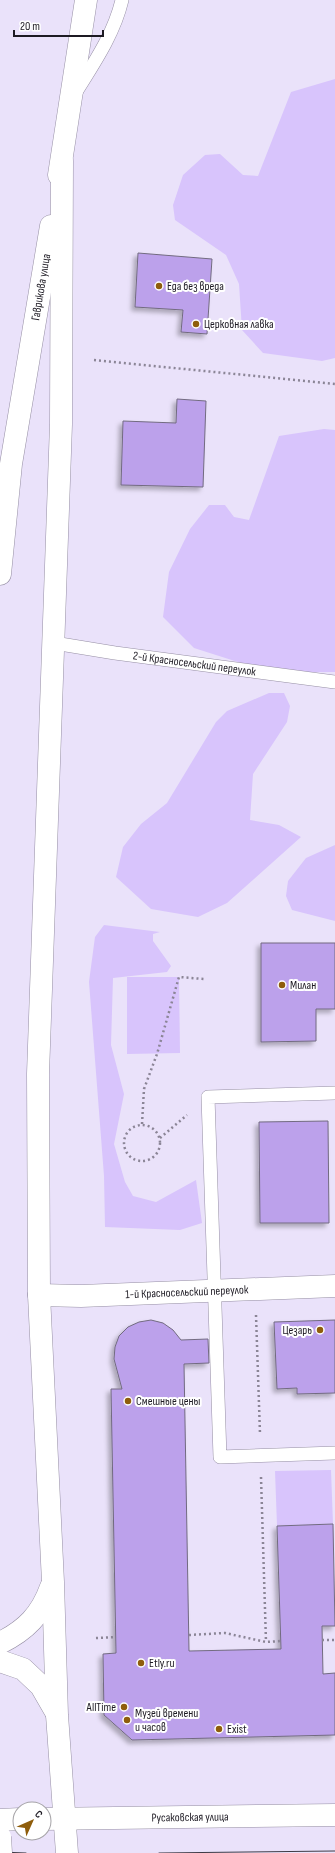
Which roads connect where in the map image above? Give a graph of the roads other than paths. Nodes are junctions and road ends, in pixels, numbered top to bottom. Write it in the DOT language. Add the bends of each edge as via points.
graph roads {
  1 [pos="86,0"];
  2 [pos="122,0"];
  3 [pos="70,102"];
  4 [pos="62,161"];
  5 [pos="0,574"];
  6 [pos="54,643"];
  7 [pos="335,682"];
  8 [pos="335,1093"];
  9 [pos="335,1286"];
  10 [pos="214,1290"];
  11 [pos="39,1295"];
  12 [pos="335,1453"];
  13 [pos="53,1582"];
  14 [pos="0,1643"];
  15 [pos="0,1661"];
  16 [pos="57,1715"];
  17 [pos="335,1815"];
  18 [pos="55,1818"];
  19 [pos="12,1819"];
  20 [pos="0,1820"];
  21 [pos="0,1837"];
  22 [pos="1,1853"];
  23 [pos="67,1853"];
  1 -- 3 [label="main road, Гаврикова улица"];
  2 -- 3 [label="lane" via="108,39"];
  3 -- 4 [label="main road, Гаврикова улица"];
  4 -- 5 [label="main road, Гаврикова улица" via="11,464"];
  4 -- 6 [label="main road" via="61,424"];
  6 -- 7 [label="lane, 2-й Красносельский переулок"];
  6 -- 11 [label="main road" via="38,1074"];
  8 -- 10 [label="lane" via="208,1097"];
  9 -- 10 [label="main road, 1-й Красносельский переулок"];
  10 -- 11 [label="main road, 1-й Красносельский переулок" via="81,1296"];
  10 -- 12 [label="lane" via="220,1457"];
  11 -- 13 [label="main road"];
  13 -- 14 [label="main road" via="39,1613 18,1634"];
  13 -- 16 [label="main road"];
  15 -- 16 [label="main road" via="23,1669 42,1686"];
  16 -- 18 [label="main road"];
  17 -- 18 [label="main road, Русаковская улица"];
  18 -- 23 [label="main road"];
  19 -- 20 [label="main road"];
  21 -- 22 [label="main road, bridge"];
}
